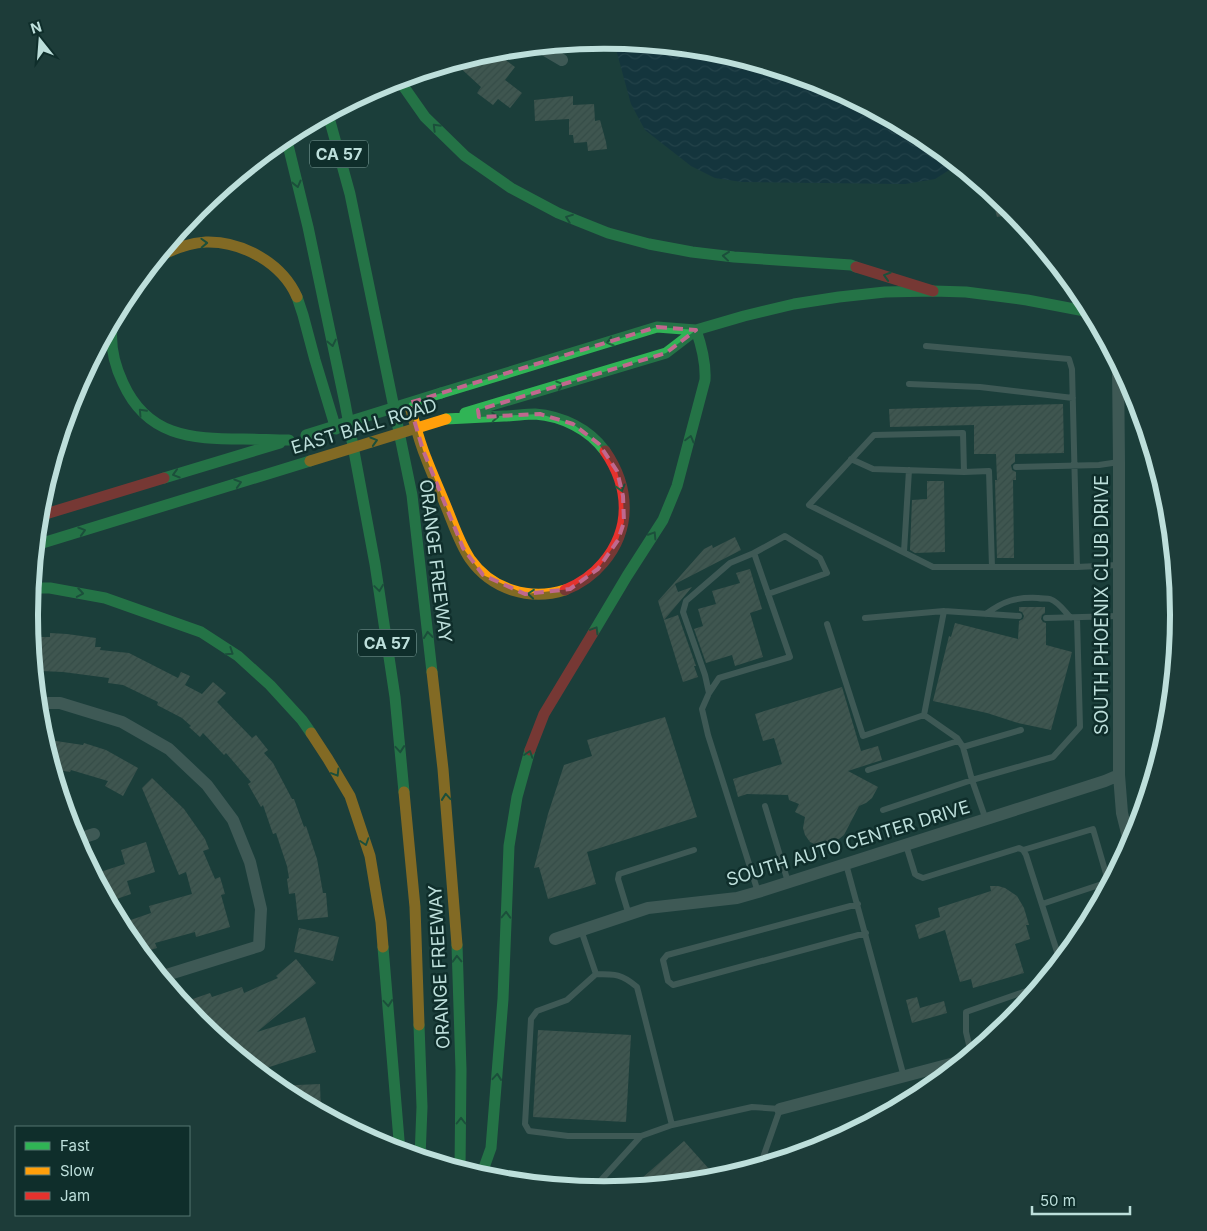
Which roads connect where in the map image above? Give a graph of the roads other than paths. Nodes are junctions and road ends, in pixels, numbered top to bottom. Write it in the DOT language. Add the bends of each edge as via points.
graph roads {
  1 [pos="549,52"];
  2 [pos="562,60"];
  3 [pos="404,87"];
  4 [pos="330,120"];
  5 [pos="288,146"];
  6 [pos="350,194"];
  7 [pos="171,250"];
  8 [pos="933,291"];
  9 [pos="1080,310"];
  10 [pos="696,330"];
  11 [pos="111,337"];
  12 [pos="926,346"];
  13 [pos="393,351"];
  14 [pos="1118,381"];
  15 [pos="909,384"];
  16 [pos="407,396"];
  17 [pos="1073,398"];
  18 [pos="446,419"];
  19 [pos="289,440"];
  20 [pos="851,459"];
  21 [pos="1119,462"];
  22 [pos="1075,465"];
  23 [pos="1016,467"];
  24 [pos="997,468"];
  25 [pos="909,470"];
  26 [pos="964,472"];
  27 [pos="990,472"];
  28 [pos="47,513"];
  29 [pos="42,543"];
  30 [pos="904,552"];
  31 [pos="754,553"];
  32 [pos="376,564"];
  33 [pos="1118,565"];
  34 [pos="992,567"];
  35 [pos="1077,568"];
  36 [pos="39,588"];
  37 [pos="768,594"];
  38 [pos="944,611"];
  39 [pos="986,614"];
  40 [pos="1019,616"];
  41 [pos="1118,616"];
  42 [pos="865,618"];
  43 [pos="1046,618"];
  44 [pos="1074,618"];
  45 [pos="827,624"];
  46 [pos="709,693"];
  47 [pos="44,704"];
  48 [pos="924,715"];
  49 [pos="1021,730"];
  50 [pos="958,741"];
  51 [pos="963,748"];
  52 [pos="868,770"];
  53 [pos="1118,775"];
  54 [pos="972,780"];
  55 [pos="765,806"];
  56 [pos="883,810"];
  57 [pos="986,820"];
  58 [pos="1126,831"];
  59 [pos="94,834"];
  60 [pos="83,837"];
  61 [pos="906,845"];
  62 [pos="694,850"];
  63 [pos="1023,850"];
  64 [pos="846,864"];
  65 [pos="1106,876"];
  66 [pos="788,882"];
  67 [pos="1101,885"];
  68 [pos="758,892"];
  69 [pos="858,904"];
  70 [pos="1042,904"];
  71 [pos="629,915"];
  72 [pos="581,930"];
  73 [pos="866,933"];
  74 [pos="555,939"];
  75 [pos="1058,953"];
  76 [pos="596,974"];
  77 [pos="166,975"];
  78 [pos="1027,991"];
  79 [pos="969,1047"];
  80 [pos="948,1065"];
  81 [pos="904,1077"];
  82 [pos="780,1109"];
  83 [pos="672,1125"];
  84 [pos="641,1136"];
  85 [pos="399,1143"];
  86 [pos="420,1150"];
  87 [pos="763,1158"];
  88 [pos="460,1163"];
  89 [pos="484,1169"];
  90 [pos="600,1182"];
  1 -- 2 [label="street"];
  8 -- 3 [label="main road, one-way" via="851,265 692,252 608,233 558,213 511,188 465,156 426,117"];
  4 -- 6 [label="main road, ORANGE FREEWAY / CA 57"];
  5 -- 32 [label="main road, ORANGE FREEWAY / CA 57, one-way" via="345,403"];
  6 -- 13 [label="main road"];
  88 -- 6 [label="main road, ORANGE FREEWAY / CA 57, one-way" via="461,1070 456,927 443,770 412,495"];
  7 -- 32 [label="main road, one-way" via="203,242 226,244 270,263 285,276 299,300"];
  8 -- 9 [label="main road, EAST BALL ROAD" via="1018,298"];
  8 -- 10 [label="main road, EAST BALL ROAD" via="885,292 794,304"];
  18 -- 10 [label="main road, EAST BALL ROAD, one-way" via="666,353"];
  10 -- 19 [label="main road, EAST BALL ROAD, one-way, bridge" via="657,328"];
  89 -- 10 [label="main road, one-way" via="491,1148 503,999 509,846 517,797 544,714 663,520 677,486 705,380 704,353"];
  19 -- 11 [label="main road, one-way" via="206,439 158,425 142,413 127,392 118,371"];
  12 -- 17 [label="lane" via="1069,359"];
  14 -- 21 [label="street, SOUTH PHOENIX CLUB DRIVE"];
  15 -- 17 [label="lane" via="980,386"];
  18 -- 16 [label="main road, one-way" via="540,414 573,424 587,433 608,455 617,471 623,496 624,522 609,557 584,581 556,593 525,594 510,590 483,575 462,548 423,450"];
  17 -- 22 [label="lane"];
  29 -- 18 [label="main road, EAST BALL ROAD, one-way, bridge"];
  19 -- 28 [label="main road, EAST BALL ROAD, one-way"];
  20 -- 25 [label="lane" via="873,469"];
  20 -- 26 [label="lane" via="874,434 963,433"];
  20 -- 30 [label="lane" via="809,505"];
  21 -- 22 [label="lane"];
  21 -- 33 [label="street, SOUTH PHOENIX CLUB DRIVE"];
  22 -- 23 [label="lane"];
  22 -- 35 [label="lane"];
  24 -- 27 [label="lane"];
  25 -- 26 [label="lane"];
  25 -- 30 [label="lane"];
  26 -- 27 [label="lane"];
  27 -- 34 [label="lane"];
  30 -- 34 [label="lane" via="933,567"];
  31 -- 37 [label="lane"];
  31 -- 37 [label="lane" via="785,536 820,558 827,573"];
  31 -- 46 [label="lane" via="730,563 686,601 683,612"];
  32 -- 86 [label="main road, ORANGE FREEWAY / CA 57, one-way" via="395,697 414,907 422,1107"];
  33 -- 35 [label="lane"];
  33 -- 41 [label="street, SOUTH PHOENIX CLUB DRIVE"];
  34 -- 35 [label="lane"];
  36 -- 85 [label="main road, one-way" via="104,598 201,632 238,656 270,685 302,720 328,759 350,796 370,856 381,922"];
  37 -- 46 [label="lane" via="790,657 720,678"];
  38 -- 39 [label="lane"];
  38 -- 42 [label="lane"];
  38 -- 48 [label="lane"];
  39 -- 40 [label="lane"];
  39 -- 44 [label="lane" via="1010,600 1050,599"];
  41 -- 44 [label="lane"];
  41 -- 53 [label="street, SOUTH PHOENIX CLUB DRIVE"];
  43 -- 44 [label="lane"];
  44 -- 54 [label="lane" via="1080,727 1053,757"];
  45 -- 48 [label="lane" via="863,736"];
  46 -- 68 [label="lane" via="702,709 708,736"];
  47 -- 77 [label="street" via="60,703 122,722 169,750 207,785 233,820 250,862 260,909 259,946"];
  48 -- 50 [label="lane"];
  49 -- 51 [label="lane"];
  50 -- 51 [label="lane"];
  50 -- 52 [label="lane"];
  51 -- 54 [label="lane"];
  53 -- 57 [label="street, SOUTH AUTO CENTER DRIVE"];
  53 -- 58 [label="street, SOUTH PHOENIX CLUB DRIVE"];
  54 -- 56 [label="lane"];
  54 -- 57 [label="lane"];
  55 -- 66 [label="lane"];
  57 -- 61 [label="street, SOUTH AUTO CENTER DRIVE"];
  59 -- 60 [label="street"];
  61 -- 63 [label="lane" via="915,874 923,878 1019,848"];
  61 -- 64 [label="street, SOUTH AUTO CENTER DRIVE"];
  62 -- 71 [label="lane" via="619,874"];
  63 -- 65 [label="lane" via="1093,829"];
  63 -- 70 [label="lane"];
  64 -- 66 [label="street, SOUTH AUTO CENTER DRIVE"];
  64 -- 69 [label="lane"];
  66 -- 68 [label="street, SOUTH AUTO CENTER DRIVE"];
  67 -- 70 [label="lane"];
  68 -- 71 [label="street, SOUTH AUTO CENTER DRIVE" via="737,898 648,908"];
  69 -- 73 [label="lane"];
  69 -- 73 [label="lane" via="667,955 663,960 668,981 673,985"];
  70 -- 75 [label="lane"];
  71 -- 72 [label="street, SOUTH AUTO CENTER DRIVE"];
  72 -- 74 [label="street, SOUTH AUTO CENTER DRIVE"];
  72 -- 76 [label="lane"];
  73 -- 81 [label="lane"];
  76 -- 83 [label="lane" via="614,974 628,979 637,988"];
  76 -- 84 [label="lane" via="567,1000 537,1012 531,1019 525,1124 529,1131 568,1136"];
  78 -- 79 [label="lane" via="966,1012"];
  80 -- 81 [label="street"];
  81 -- 82 [label="street"];
  82 -- 83 [label="lane" via="752,1107"];
  82 -- 87 [label="lane"];
  83 -- 84 [label="lane"];
  84 -- 90 [label="lane"];
}
